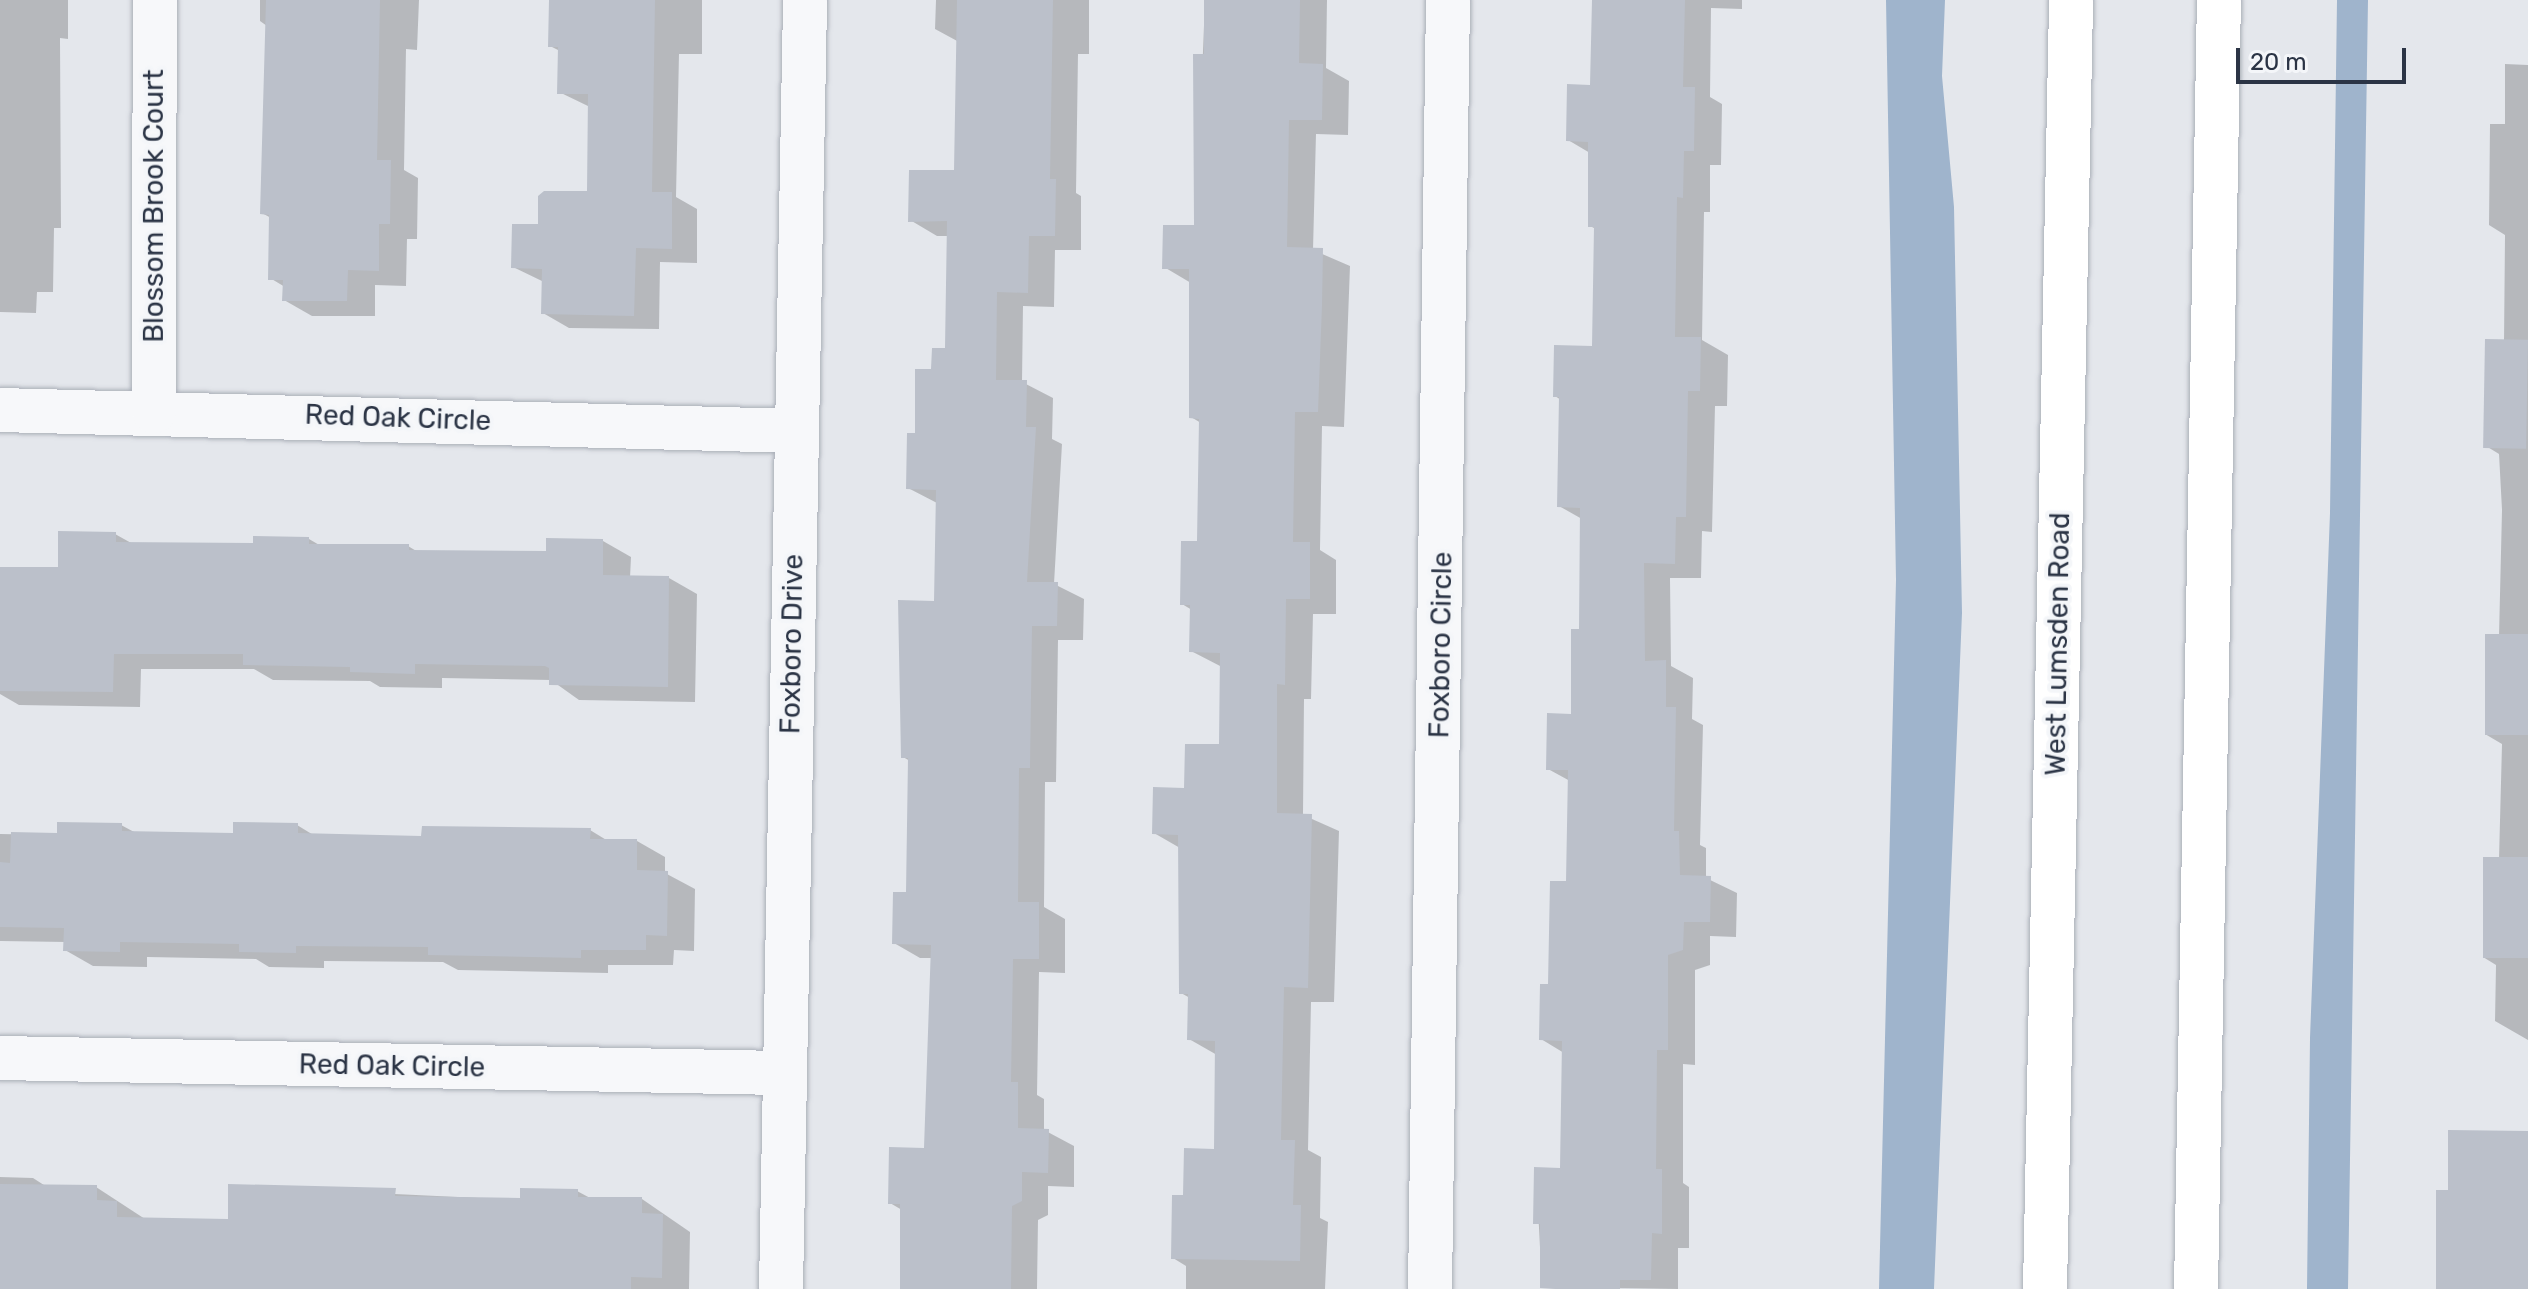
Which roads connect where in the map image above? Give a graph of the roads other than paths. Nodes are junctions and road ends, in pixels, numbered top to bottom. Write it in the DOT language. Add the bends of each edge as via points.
graph roads {
  1 [pos="155,0"];
  2 [pos="805,0"];
  3 [pos="1448,0"];
  4 [pos="2071,0"];
  5 [pos="2219,0"];
  6 [pos="0,410"];
  7 [pos="154,411"];
  8 [pos="797,431"];
  9 [pos="0,1058"];
  10 [pos="784,1073"];
  11 [pos="781,1289"];
  12 [pos="1430,1289"];
  13 [pos="2045,1289"];
  14 [pos="2196,1289"];
  1 -- 7 [label="street, Blossom Brook Court"];
  2 -- 8 [label="street, Foxboro Drive"];
  3 -- 12 [label="street, Foxboro Circle"];
  4 -- 13 [label="main road, West Lumsden Road"];
  5 -- 14 [label="main road"];
  6 -- 7 [label="street, Red Oak Circle"];
  7 -- 8 [label="street, Red Oak Circle"];
  8 -- 10 [label="street, Foxboro Drive"];
  9 -- 10 [label="street, Red Oak Circle"];
  10 -- 11 [label="street, Foxboro Drive"];
}
